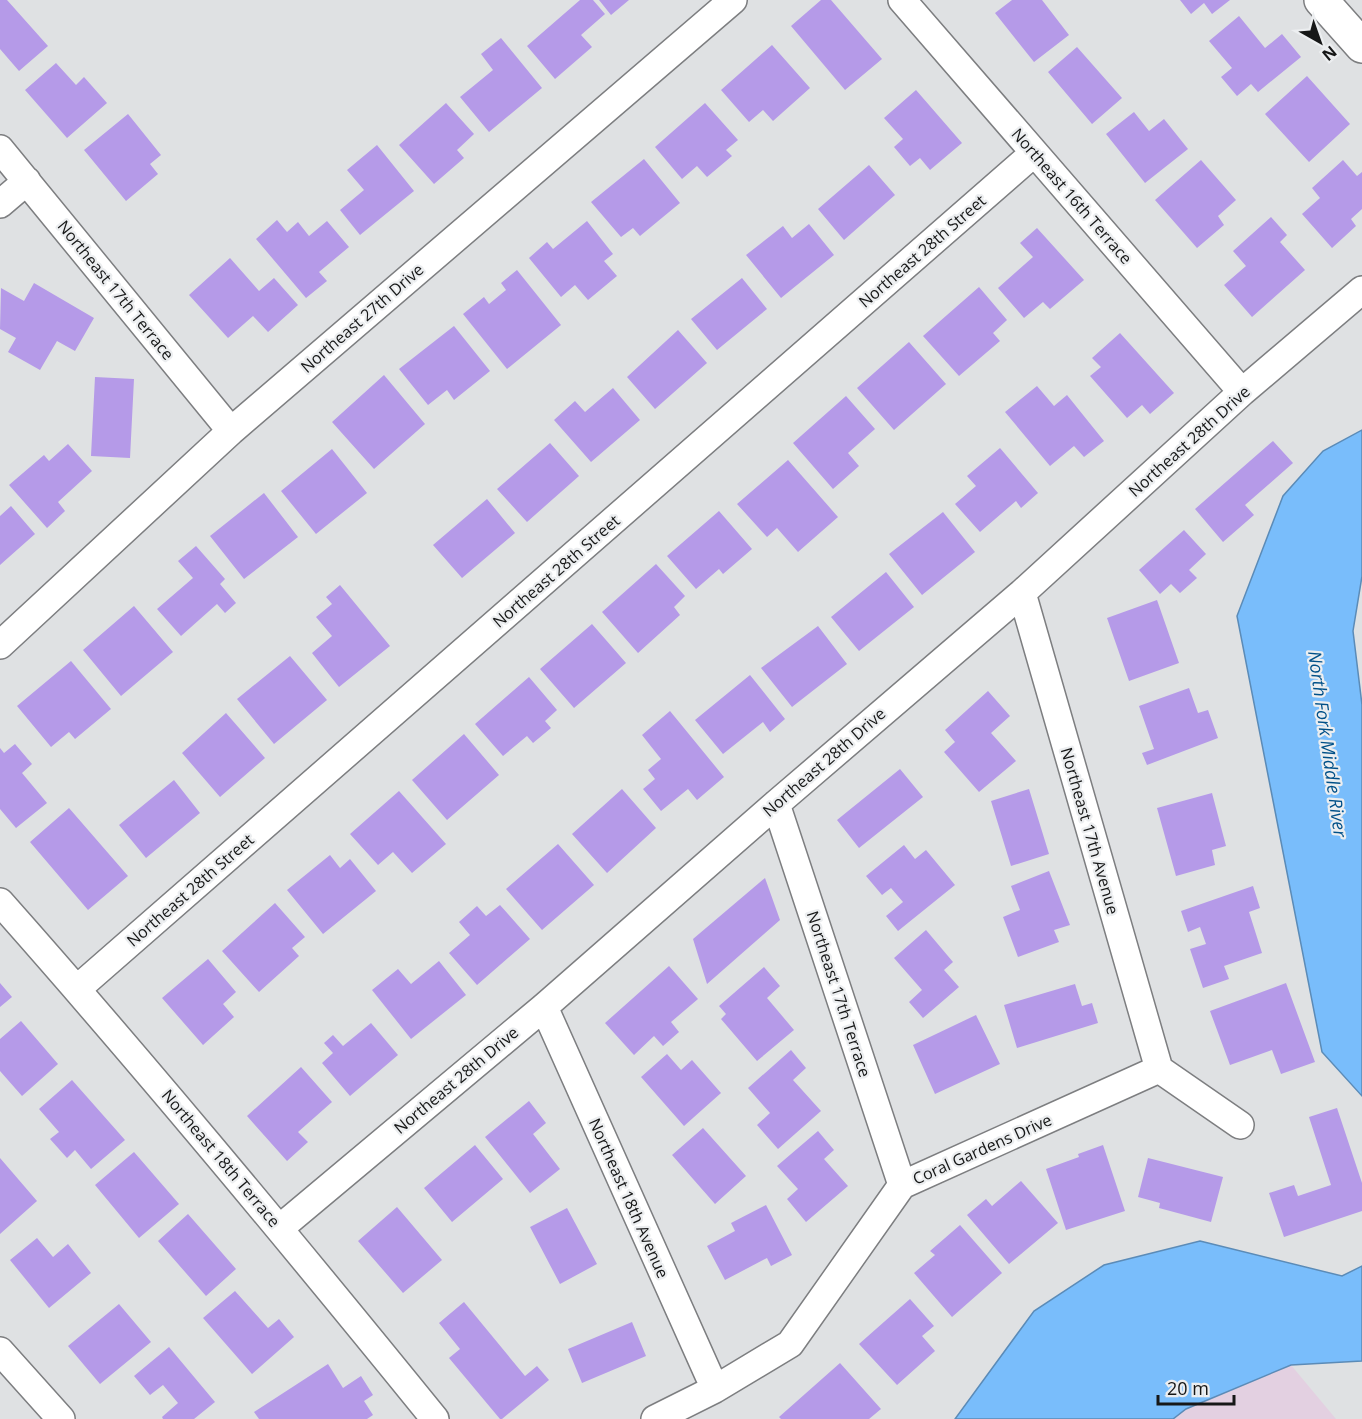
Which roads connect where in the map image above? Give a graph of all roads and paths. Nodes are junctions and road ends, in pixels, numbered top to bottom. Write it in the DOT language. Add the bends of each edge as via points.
graph roads {
  1 [pos="733,0"];
  2 [pos="902,0"];
  3 [pos="1322,0"];
  4 [pos="1362,46"];
  5 [pos="0,149"];
  6 [pos="1034,153"];
  7 [pos="27,181"];
  8 [pos="0,204"];
  9 [pos="1362,290"];
  10 [pos="1242,392"];
  11 [pos="231,431"];
  12 [pos="1022,593"];
  13 [pos="0,645"];
  14 [pos="776,804"];
  15 [pos="0,902"];
  16 [pos="77,989"];
  17 [pos="544,1006"];
  18 [pos="1159,1069"];
  19 [pos="1240,1125"];
  20 [pos="902,1185"];
  21 [pos="280,1227"];
  22 [pos="0,1351"];
  23 [pos="715,1389"];
  24 [pos="61,1419"];
  25 [pos="435,1419"];
  26 [pos="655,1419"];
  1 -- 11 [label="street, Northeast 27th Drive"];
  2 -- 6 [label="street, Northeast 16th Terrace"];
  3 -- 4 [label="street"];
  5 -- 7 [label="street, Northeast 17th Terrace"];
  6 -- 10 [label="street, Northeast 16th Terrace"];
  6 -- 16 [label="street, Northeast 28th Street"];
  7 -- 8 [label="street"];
  7 -- 11 [label="street, Northeast 17th Terrace"];
  9 -- 10 [label="street, Northeast 28th Drive"];
  10 -- 12 [label="street, Northeast 28th Drive"];
  11 -- 13 [label="street, Northeast 27th Drive"];
  12 -- 14 [label="street, Northeast 28th Drive"];
  12 -- 18 [label="street, Northeast 17th Avenue"];
  14 -- 17 [label="street, Northeast 28th Drive"];
  14 -- 20 [label="street, Northeast 17th Terrace"];
  15 -- 16 [label="street, Northeast 18th Terrace"];
  16 -- 21 [label="street, Northeast 18th Terrace"];
  17 -- 21 [label="street, Northeast 28th Drive"];
  17 -- 23 [label="street, Northeast 18th Avenue"];
  18 -- 19 [label="street"];
  18 -- 20 [label="street, Coral Gardens Drive"];
  20 -- 23 [label="street, Coral Gardens Drive" via="790,1344"];
  21 -- 25 [label="street, Northeast 18th Terrace"];
  22 -- 24 [label="street"];
  23 -- 26 [label="street, Coral Gardens Drive"];
}
